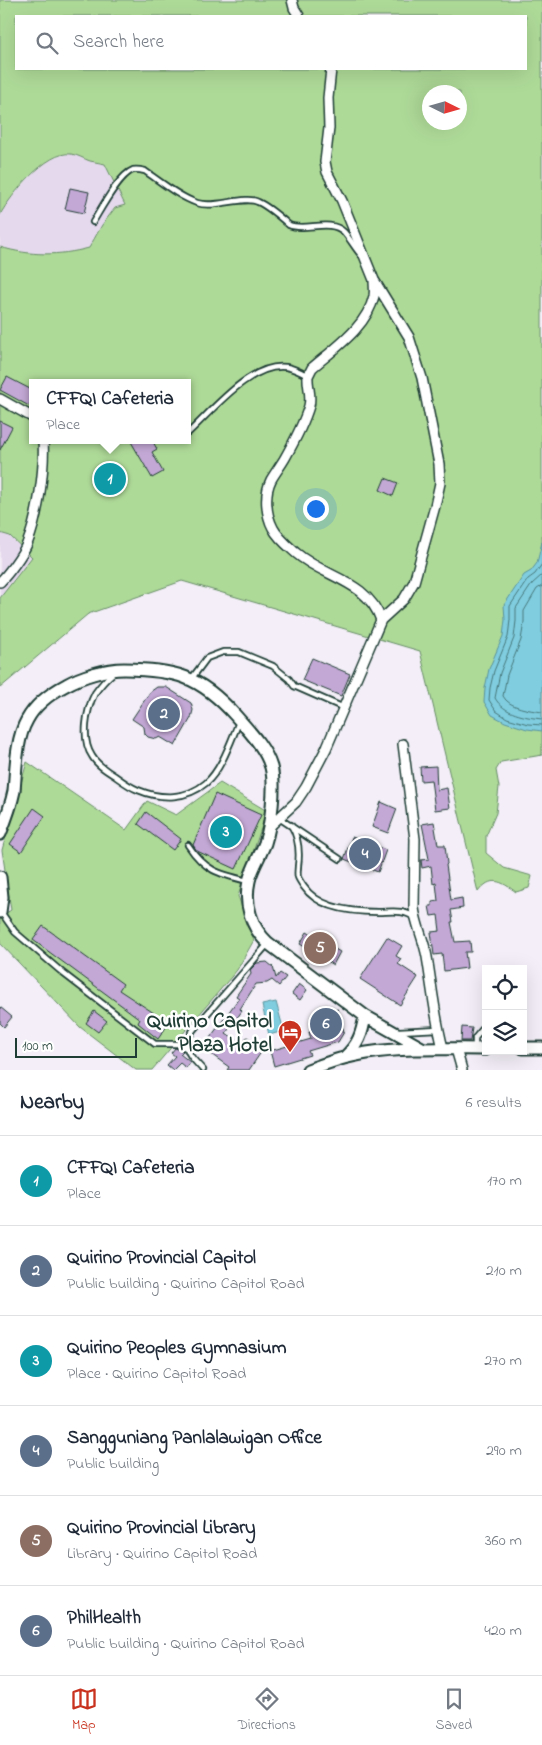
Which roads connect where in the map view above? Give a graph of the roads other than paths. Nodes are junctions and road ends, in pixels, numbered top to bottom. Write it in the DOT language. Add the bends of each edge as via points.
graph roads {
  1 [pos="292,0"];
  2 [pos="298,15"];
  3 [pos="331,70"];
  4 [pos="93,222"];
  5 [pos="369,266"];
  6 [pos="374,280"];
  7 [pos="308,376"];
  8 [pos="0,399"];
  9 [pos="29,415"];
  10 [pos="191,430"];
  11 [pos="43,444"];
  12 [pos="0,582"];
  13 [pos="381,620"];
  14 [pos="117,669"];
  15 [pos="190,680"];
  16 [pos="344,708"];
  17 [pos="240,721"];
  18 [pos="403,744"];
  19 [pos="279,818"];
  20 [pos="291,825"];
  21 [pos="269,827"];
  22 [pos="0,834"];
  23 [pos="188,845"];
  24 [pos="340,859"];
  25 [pos="0,877"];
  26 [pos="249,882"];
  27 [pos="1,912"];
  28 [pos="416,919"];
  29 [pos="268,943"];
  30 [pos="365,1016"];
  31 [pos="438,1029"];
  32 [pos="482,1030"];
  33 [pos="392,1032"];
  34 [pos="186,1048"];
  35 [pos="422,1048"];
  36 [pos="443,1048"];
  37 [pos="527,1048"];
  38 [pos="542,1048"];
  39 [pos="456,1049"];
  40 [pos="480,1049"];
  41 [pos="345,1057"];
  42 [pos="203,1070"];
  43 [pos="308,1070"];
  44 [pos="462,1070"];
  1 -- 2 [label="street"];
  3 -- 5 [label="street" via="327,172"];
  4 -- 5 [label="lane" via="116,186 133,170 140,170 198,204 257,201 295,228 336,227 343,231"];
  5 -- 6 [label="street"];
  6 -- 7 [label="street" via="374,296 356,329 312,368"];
  6 -- 13 [label="street" via="409,337 418,361 440,483 414,582 404,599"];
  7 -- 10 [label="lane" via="286,367 268,367 231,391"];
  7 -- 13 [label="street" via="310,403 286,457 270,482 268,516 281,540 301,557 357,588 372,601"];
  8 -- 9 [label="street"];
  11 -- 12 [label="street" via="36,510 27,545"];
  13 -- 16 [label="street"];
  14 -- 15 [label="street" via="171,672"];
  14 -- 17 [label="lane" via="95,694 89,708 86,738 91,756 136,790 170,797 192,793 208,781 222,760"];
  14 -- 22 [label="street" via="73,680 39,704 26,720 10,812"];
  15 -- 16 [label="lane" via="207,658 223,652 239,652 273,666 294,686"];
  15 -- 17 [label="street" via="225,705"];
  16 -- 19 [label="street" via="306,787"];
  17 -- 21 [label="street" via="265,751 272,770"];
  18 -- 28 [label="street" via="415,839"];
  19 -- 20 [label="lane"];
  19 -- 21 [label="street"];
  20 -- 24 [label="lane"];
  20 -- 28 [label="lane" via="300,848 297,876 315,899 355,911 406,912"];
  21 -- 26 [label="street"];
  23 -- 26 [label="lane" via="203,863 220,874"];
  25 -- 27 [label="street"];
  26 -- 29 [label="street" via="247,904 257,931"];
  27 -- 34 [label="lane" via="16,932 64,974 155,1044 177,1044"];
  28 -- 31 [label="street" via="427,956"];
  29 -- 30 [label="street"];
  29 -- 34 [label="lane" via="193,1030"];
  30 -- 33 [label="street"];
  30 -- 41 [label="street" via="355,1048"];
  31 -- 33 [label="lane"];
  31 -- 36 [label="street"];
  32 -- 40 [label="lane" via="475,1038"];
  33 -- 35 [label="street"];
  34 -- 42 [label="lane"];
  35 -- 36 [label="street"];
  35 -- 41 [label="street"];
  36 -- 39 [label="street"];
  37 -- 38 [label="street"];
  39 -- 40 [label="street"];
  39 -- 44 [label="street"];
  41 -- 43 [label="street"];
}
